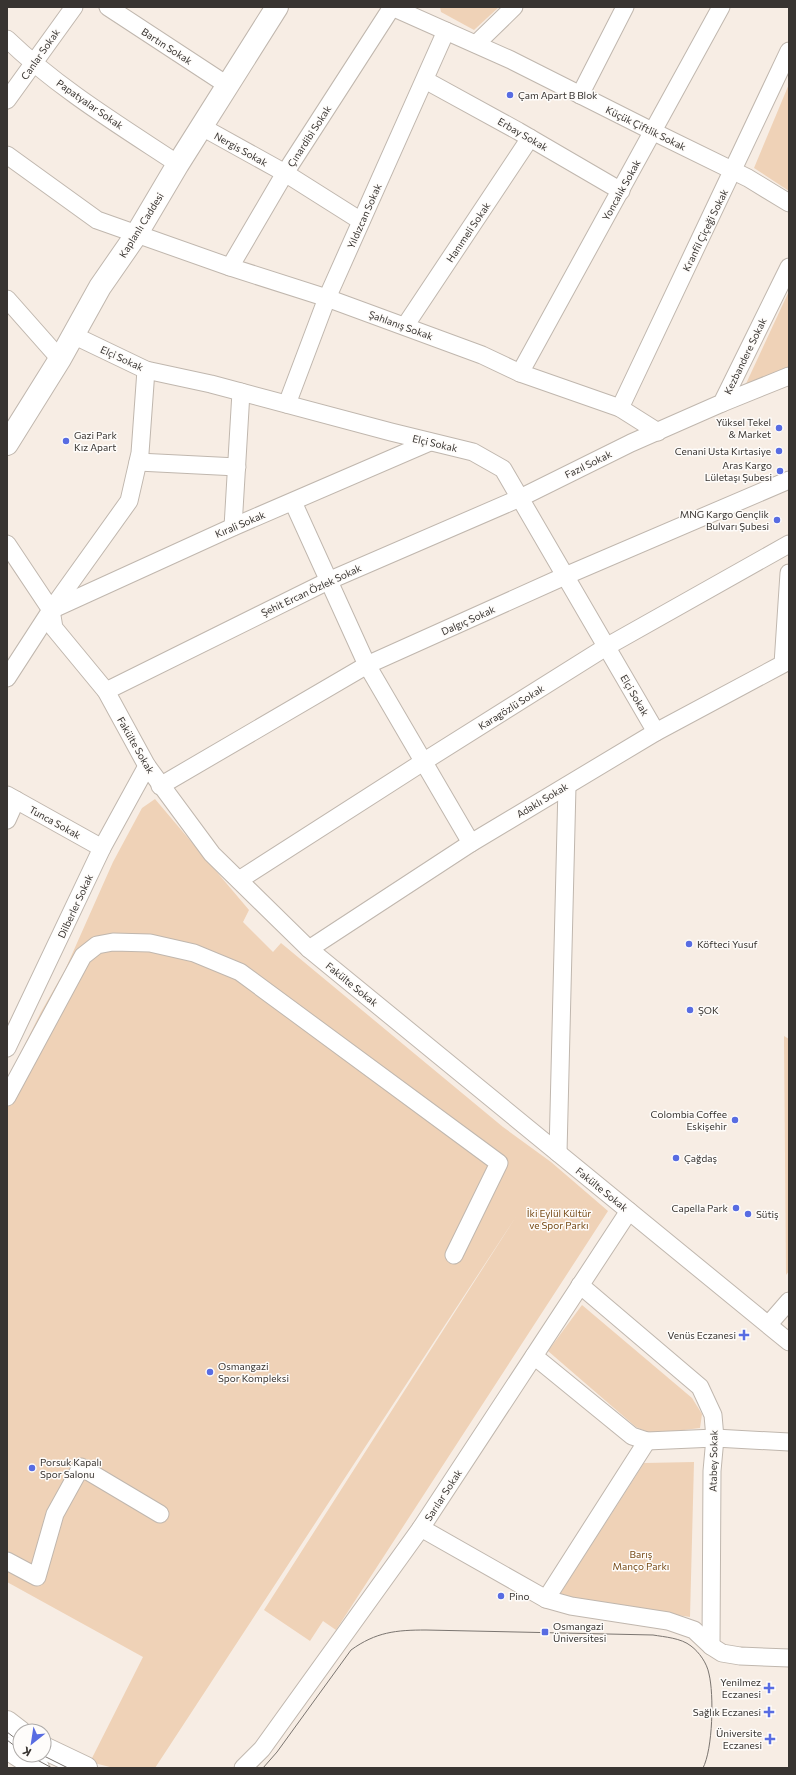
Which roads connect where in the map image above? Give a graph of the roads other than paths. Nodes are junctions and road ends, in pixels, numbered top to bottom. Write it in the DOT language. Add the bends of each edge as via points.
graph roads {
  1 [pos="74,7"];
  2 [pos="277,7"];
  3 [pos="392,7"];
  4 [pos="514,7"];
  5 [pos="625,7"];
  6 [pos="721,7"];
  7 [pos="116,9"];
  8 [pos="446,31"];
  9 [pos="7,39"];
  10 [pos="476,44"];
  11 [pos="789,51"];
  12 [pos="33,63"];
  13 [pos="425,80"];
  14 [pos="227,85"];
  15 [pos="580,95"];
  16 [pos="7,100"];
  17 [pos="202,127"];
  18 [pos="654,132"];
  19 [pos="530,138"];
  20 [pos="7,155"];
  21 [pos="178,164"];
  22 [pos="733,170"];
  23 [pos="285,173"];
  24 [pos="621,191"];
  25 [pos="789,203"];
  26 [pos="361,221"];
  27 [pos="136,235"];
  28 [pos="230,267"];
  29 [pos="789,267"];
  30 [pos="327,298"];
  31 [pos="7,299"];
  32 [pos="405,326"];
  33 [pos="73,335"];
  34 [pos="60,359"];
  35 [pos="146,370"];
  36 [pos="520,372"];
  37 [pos="789,376"];
  38 [pos="241,392"];
  39 [pos="722,403"];
  40 [pos="287,404"];
  41 [pos="620,408"];
  42 [pos="658,432"];
  43 [pos="430,442"];
  44 [pos="7,444"];
  45 [pos="138,462"];
  46 [pos="237,467"];
  47 [pos="789,480"];
  48 [pos="520,498"];
  49 [pos="293,502"];
  50 [pos="233,527"];
  51 [pos="7,544"];
  52 [pos="789,544"];
  53 [pos="789,573"];
  54 [pos="565,576"];
  55 [pos="328,581"];
  56 [pos="51,610"];
  57 [pos="606,647"];
  58 [pos="367,666"];
  59 [pos="7,678"];
  60 [pos="106,690"];
  61 [pos="656,732"];
  62 [pos="422,762"];
  63 [pos="147,766"];
  64 [pos="160,786"];
  65 [pos="567,786"];
  66 [pos="12,797"];
  67 [pos="7,820"];
  68 [pos="471,843"];
  69 [pos="102,848"];
  70 [pos="239,880"];
  71 [pos="309,949"];
  72 [pos="7,1048"];
  73 [pos="7,1097"];
  74 [pos="558,1153"];
  75 [pos="629,1211"];
  76 [pos="454,1255"];
  77 [pos="580,1285"];
  78 [pos="789,1301"];
  79 [pos="769,1324"];
  80 [pos="789,1342"];
  81 [pos="534,1356"];
  82 [pos="715,1438"];
  83 [pos="647,1441"];
  84 [pos="789,1442"];
  85 [pos="160,1514"];
  86 [pos="421,1528"];
  87 [pos="7,1561"];
  88 [pos="546,1599"];
  89 [pos="711,1646"];
  90 [pos="789,1658"];
  91 [pos="7,1748"];
  92 [pos="52,1752"];
  93 [pos="31,1766"];
  94 [pos="86,1768"];
  95 [pos="243,1768"];
  1 -- 12 [label="street, Canlar Sokak"];
  2 -- 14 [label="main road, Kaplanlı Caddesi"];
  3 -- 8 [label="street, Küçük Çiftlik Sokak"];
  3 -- 23 [label="street, Çınardibi Sokak"];
  4 -- 10 [label="street"];
  5 -- 15 [label="street"];
  6 -- 18 [label="street, Yoncalık Sokak"];
  7 -- 14 [label="street, Bartın Sokak"];
  8 -- 10 [label="street, Küçük Çiftlik Sokak"];
  8 -- 13 [label="street, Yıldızcan Sokak"];
  9 -- 12 [label="street, Papatyalar Sokak"];
  10 -- 15 [label="street, Küçük Çiftlik Sokak"];
  11 -- 22 [label="street, Kranfil Çiçeği Sokak"];
  12 -- 16 [label="street, Canlar Sokak"];
  12 -- 21 [label="street, Papatyalar Sokak" via="80,99"];
  13 -- 19 [label="street, Erbay Sokak"];
  13 -- 26 [label="street, Yıldızcan Sokak"];
  14 -- 17 [label="main road, Kaplanlı Caddesi"];
  15 -- 18 [label="street, Küçük Çiftlik Sokak"];
  17 -- 21 [label="main road, Kaplanlı Caddesi"];
  17 -- 23 [label="street, Nergis Sokak"];
  18 -- 22 [label="street, Küçük Çiftlik Sokak"];
  18 -- 24 [label="street, Yoncalık Sokak"];
  19 -- 24 [label="street, Erbay Sokak"];
  19 -- 32 [label="street, Hanımeli Sokak"];
  20 -- 27 [label="street, Şahlanış Sokak" via="97,220"];
  21 -- 27 [label="main road, Kaplanlı Caddesi"];
  22 -- 25 [label="street, Küçük Çiftlik Sokak"];
  22 -- 41 [label="street, Kranfil Çiçeği Sokak"];
  23 -- 26 [label="street, Nergis Sokak"];
  23 -- 28 [label="street, Çınardibi Sokak"];
  24 -- 36 [label="street, Yoncalık Sokak"];
  26 -- 30 [label="street, Yıldızcan Sokak"];
  27 -- 28 [label="street, Şahlanış Sokak"];
  27 -- 33 [label="main road, Kaplanlı Caddesi" via="100,287"];
  28 -- 30 [label="street, Şahlanış Sokak"];
  29 -- 39 [label="street, Kezbandere Sokak"];
  30 -- 32 [label="street, Şahlanış Sokak"];
  30 -- 40 [label="street, Yıldızcan Sokak"];
  31 -- 34 [label="street"];
  32 -- 36 [label="street, Şahlanış Sokak"];
  33 -- 34 [label="main road, Kaplanlı Caddesi"];
  33 -- 35 [label="street, Elçi Sokak"];
  34 -- 44 [label="main road, Kaplanlı Caddesi"];
  35 -- 38 [label="street, Elçi Sokak"];
  35 -- 45 [label="street"];
  36 -- 41 [label="street, Şahlanış Sokak"];
  37 -- 39 [label="street"];
  38 -- 40 [label="street, Elçi Sokak"];
  38 -- 46 [label="street"];
  39 -- 42 [label="street, Kezbandere Sokak"];
  40 -- 43 [label="street, Elçi Sokak"];
  41 -- 42 [label="street, Şahlanış Sokak"];
  42 -- 48 [label="street, Fazıl Sokak"];
  43 -- 48 [label="street, Elçi Sokak" via="473,452 503,469"];
  43 -- 49 [label="street, Kırali Sokak"];
  45 -- 46 [label="street"];
  45 -- 56 [label="street" via="129,501"];
  46 -- 50 [label="street"];
  47 -- 54 [label="street, Dalgıç Sokak"];
  48 -- 54 [label="street, Elçi Sokak"];
  48 -- 55 [label="street, Şehit Ercan Özlek Sokak"];
  49 -- 50 [label="street, Kırali Sokak"];
  49 -- 55 [label="street"];
  50 -- 56 [label="street, Kırali Sokak"];
  51 -- 56 [label="street, Fakülte Sokak"];
  52 -- 57 [label="street, Karagözlü Sokak"];
  53 -- 61 [label="street, Adaklı Sokak" via="783,664"];
  54 -- 57 [label="street, Elçi Sokak"];
  54 -- 58 [label="street, Dalgıç Sokak"];
  55 -- 58 [label="street"];
  55 -- 60 [label="street, Şehit Ercan Özlek Sokak"];
  56 -- 59 [label="street"];
  56 -- 60 [label="street, Fakülte Sokak" via="54,628"];
  57 -- 61 [label="street, Elçi Sokak"];
  57 -- 62 [label="street, Karagözlü Sokak"];
  58 -- 62 [label="street"];
  58 -- 64 [label="street, Dalgıç Sokak"];
  60 -- 63 [label="street, Fakülte Sokak"];
  61 -- 65 [label="street, Adaklı Sokak"];
  62 -- 68 [label="street"];
  62 -- 70 [label="street, Karagözlü Sokak"];
  63 -- 64 [label="street, Fakülte Sokak"];
  63 -- 69 [label="street, Dilberler Sokak"];
  64 -- 70 [label="street, Fakülte Sokak" via="212,854"];
  65 -- 68 [label="street, Adaklı Sokak"];
  65 -- 74 [label="street"];
  66 -- 67 [label="street"];
  66 -- 69 [label="street, Tunca Sokak"];
  68 -- 71 [label="street, Adaklı Sokak"];
  69 -- 72 [label="street, Dilberler Sokak"];
  70 -- 71 [label="street, Fakülte Sokak"];
  71 -- 74 [label="street, Fakülte Sokak"];
  73 -- 76 [label="street" via="83,956 97,945 113,942 150,943 194,953 240,972 499,1162"];
  74 -- 75 [label="street, Fakülte Sokak"];
  75 -- 77 [label="street, Sarılar Sokak"];
  75 -- 79 [label="street, Fakülte Sokak"];
  77 -- 81 [label="street, Sarılar Sokak"];
  77 -- 82 [label="street, Atabey Sokak" via="700,1387 713,1415"];
  78 -- 79 [label="street"];
  79 -- 80 [label="street, Fakülte Sokak"];
  81 -- 83 [label="street" via="632,1436"];
  81 -- 86 [label="street, Sarılar Sokak"];
  82 -- 83 [label="street"];
  82 -- 84 [label="street"];
  82 -- 89 [label="street, Atabey Sokak" via="712,1471"];
  83 -- 88 [label="street"];
  85 -- 87 [label="street" via="81,1467 55,1514 36,1577"];
  86 -- 88 [label="street"];
  86 -- 95 [label="street, Sarılar Sokak" via="262,1749"];
  88 -- 89 [label="street" via="571,1606 668,1621 694,1630"];
  89 -- 90 [label="street" via="722,1653 740,1656"];
  91 -- 93 [label="main road"];
  92 -- 94 [label="main road"];
}
